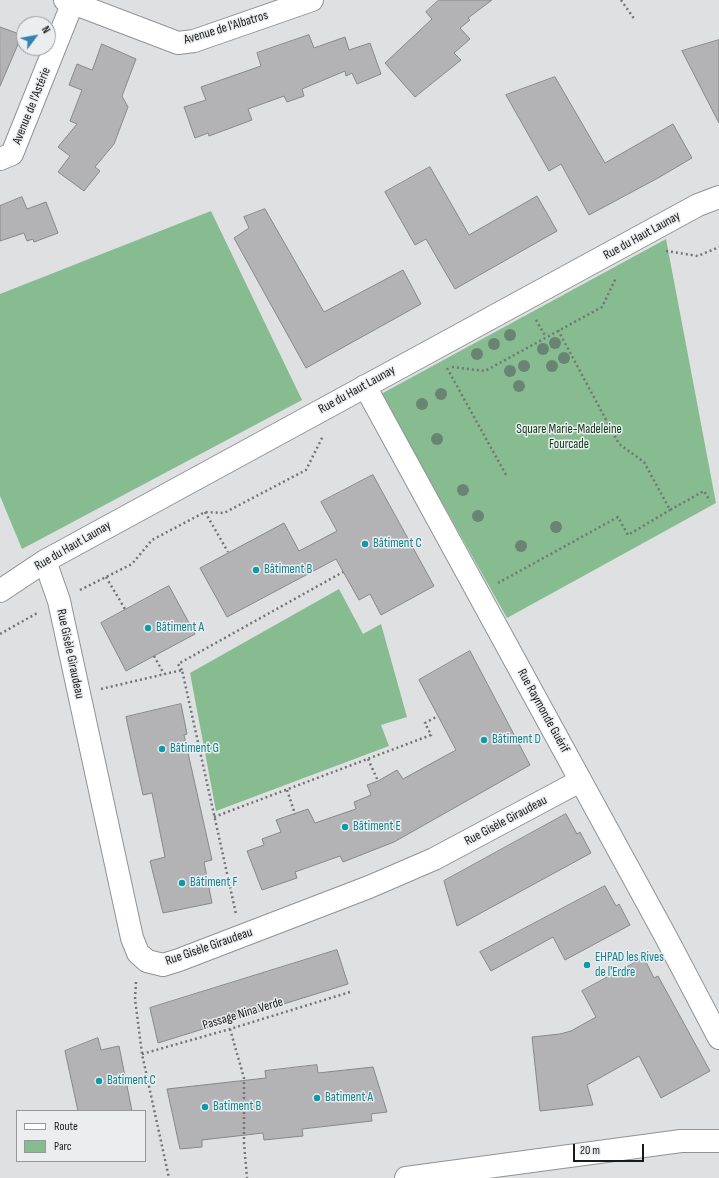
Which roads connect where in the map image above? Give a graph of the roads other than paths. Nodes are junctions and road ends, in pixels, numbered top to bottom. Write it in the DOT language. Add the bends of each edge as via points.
graph roads {
  1 [pos="312,0"];
  2 [pos="69,1"];
  3 [pos="278,5"];
  4 [pos="0,159"];
  5 [pos="719,197"];
  6 [pos="365,386"];
  7 [pos="45,561"];
  8 [pos="0,592"];
  9 [pos="580,781"];
  10 [pos="719,1038"];
  11 [pos="719,1141"];
  12 [pos="406,1178"];
  1 -- 3 [label="street, Avenue de l'Albatros"];
  2 -- 3 [label="street, Avenue de l'Albatros" via="178,43 194,41"];
  2 -- 4 [label="street, Avenue de l'Astérie" via="12,154"];
  5 -- 6 [label="street, Rue du Haut Launay" via="698,205"];
  6 -- 7 [label="street, Rue du Haut Launay"];
  6 -- 9 [label="street, Rue Raymonde Guérif"];
  7 -- 8 [label="street, Rue du Haut Launay"];
  7 -- 9 [label="street, Rue Gisèle Giraudeau" via="59,601 132,938 138,952 147,961 163,965 369,887 434,859"];
  9 -- 10 [label="street, Rue Raymonde Guérif"];
  11 -- 12 [label="street" via="681,1141"];
}
